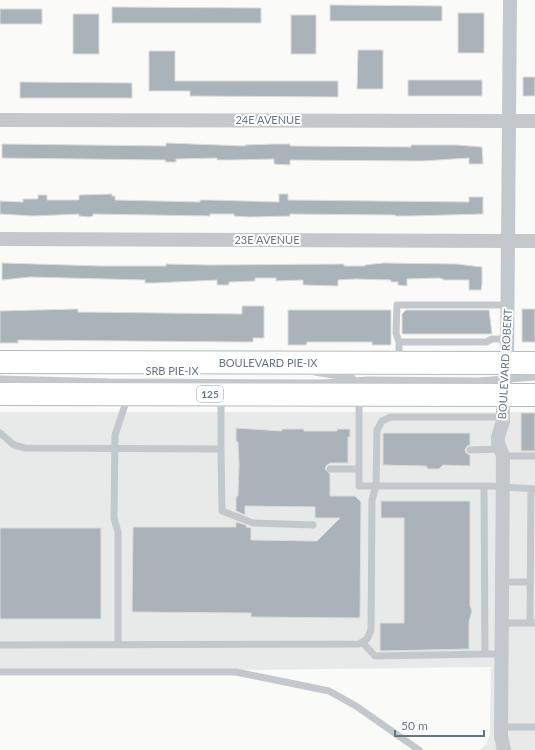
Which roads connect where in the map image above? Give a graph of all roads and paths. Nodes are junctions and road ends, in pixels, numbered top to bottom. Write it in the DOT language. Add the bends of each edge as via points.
graph roads {
  1 [pos="510,0"];
  2 [pos="0,120"];
  3 [pos="509,121"];
  4 [pos="535,121"];
  5 [pos="0,239"];
  6 [pos="509,242"];
  7 [pos="535,242"];
  8 [pos="508,305"];
  9 [pos="508,339"];
  10 [pos="399,342"];
  11 [pos="450,352"];
  12 [pos="0,362"];
  13 [pos="276,363"];
  14 [pos="399,363"];
  15 [pos="535,363"];
  16 [pos="535,377"];
  17 [pos="0,379"];
  18 [pos="505,379"];
  19 [pos="363,388"];
  20 [pos="0,394"];
  21 [pos="128,394"];
  22 [pos="221,394"];
  23 [pos="535,395"];
  24 [pos="503,417"];
  25 [pos="0,433"];
  26 [pos="115,449"];
  27 [pos="221,449"];
  28 [pos="470,450"];
  29 [pos="502,452"];
  30 [pos="534,456"];
  31 [pos="330,469"];
  32 [pos="359,469"];
  33 [pos="376,486"];
  34 [pos="484,486"];
  35 [pos="503,488"];
  36 [pos="533,489"];
  37 [pos="312,525"];
  38 [pos="502,582"];
  39 [pos="530,582"];
  40 [pos="502,623"];
  41 [pos="532,623"];
  42 [pos="362,643"];
  43 [pos="0,645"];
  44 [pos="118,645"];
  45 [pos="485,654"];
  46 [pos="502,654"];
  47 [pos="0,672"];
  48 [pos="501,727"];
  49 [pos="535,727"];
  50 [pos="419,750"];
  51 [pos="504,750"];
  1 -- 3 [label="street, BOULEVARD ROBERT"];
  2 -- 3 [label="street, 24E AVENUE"];
  3 -- 4 [label="street, 24E AVENUE"];
  3 -- 6 [label="street, BOULEVARD ROBERT"];
  5 -- 6 [label="street, 23E AVENUE"];
  6 -- 7 [label="street, 23E AVENUE"];
  6 -- 8 [label="street, BOULEVARD ROBERT"];
  8 -- 9 [label="street, BOULEVARD ROBERT"];
  8 -- 10 [label="lane" via="397,305 396,334"];
  9 -- 11 [label="lane" via="492,339"];
  9 -- 18 [label="street, BOULEVARD ROBERT"];
  10 -- 11 [label="lane"];
  10 -- 14 [label="lane"];
  11 -- 14 [label="main road, BOULEVARD PIE-IX / 125"];
  11 -- 18 [label="main road, BOULEVARD PIE-IX / 125"];
  12 -- 13 [label="main road, BOULEVARD PIE-IX / 125"];
  13 -- 14 [label="main road, BOULEVARD PIE-IX / 125"];
  13 -- 19 [label="lane" via="327,374"];
  15 -- 18 [label="main road, BOULEVARD PIE-IX / 125"];
  16 -- 18 [label="lane"];
  17 -- 19 [label="lane, SRB PIE-IX" via="321,383"];
  18 -- 19 [label="main road, BOULEVARD PIE-IX / 125"];
  18 -- 23 [label="main road, BOULEVARD PIE-IX / 125"];
  18 -- 24 [label="street, BOULEVARD ROBERT"];
  19 -- 22 [label="main road, BOULEVARD PIE-IX / 125"];
  19 -- 32 [label="lane"];
  20 -- 21 [label="main road, BOULEVARD PIE-IX / 125"];
  21 -- 22 [label="main road, BOULEVARD PIE-IX / 125"];
  21 -- 26 [label="lane" via="116,431"];
  22 -- 27 [label="lane"];
  24 -- 29 [label="street, BOULEVARD ROBERT" via="498,437"];
  24 -- 33 [label="lane" via="384,419 376,433"];
  25 -- 26 [label="lane" via="20,448"];
  26 -- 27 [label="lane"];
  26 -- 44 [label="lane" via="114,518 118,532"];
  27 -- 37 [label="lane" via="222,511 253,523"];
  28 -- 29 [label="lane"];
  29 -- 30 [label="lane"];
  29 -- 35 [label="street, BOULEVARD ROBERT"];
  31 -- 32 [label="lane"];
  32 -- 33 [label="lane" via="359,486"];
  33 -- 34 [label="lane"];
  33 -- 42 [label="lane" via="372,500 371,630"];
  34 -- 35 [label="lane"];
  34 -- 45 [label="lane"];
  35 -- 36 [label="lane"];
  35 -- 38 [label="street, BOULEVARD ROBERT"];
  36 -- 39 [label="lane"];
  38 -- 39 [label="lane"];
  38 -- 40 [label="street, BOULEVARD ROBERT"];
  39 -- 41 [label="lane"];
  40 -- 41 [label="lane"];
  40 -- 46 [label="street, BOULEVARD ROBERT"];
  42 -- 44 [label="lane" via="349,646"];
  42 -- 45 [label="lane" via="375,656"];
  43 -- 44 [label="lane"];
  45 -- 46 [label="lane"];
  46 -- 48 [label="street, BOULEVARD ROBERT"];
  47 -- 50 [label="lane" via="236,672 329,690"];
  48 -- 49 [label="lane"];
  48 -- 51 [label="street, BOULEVARD ROBERT"];
}
